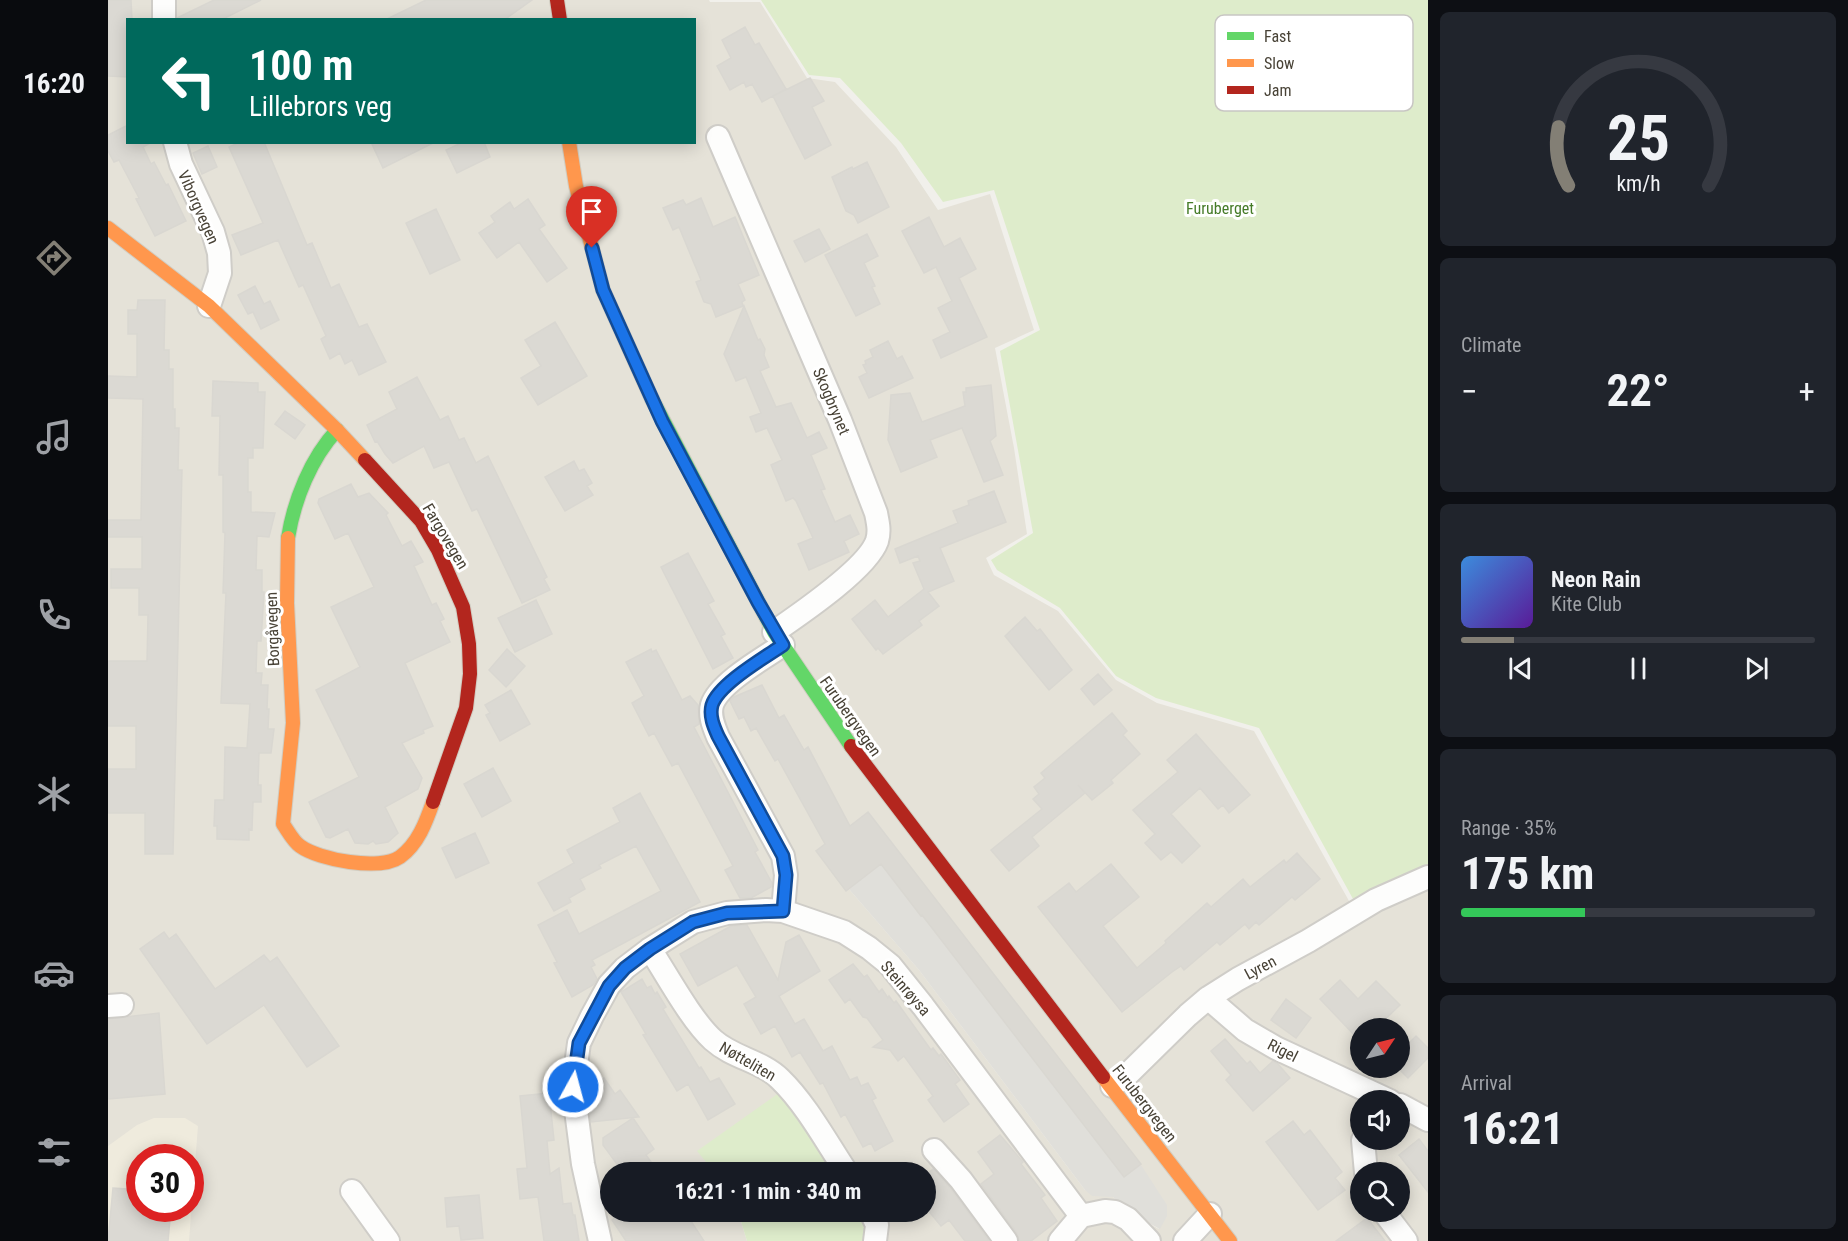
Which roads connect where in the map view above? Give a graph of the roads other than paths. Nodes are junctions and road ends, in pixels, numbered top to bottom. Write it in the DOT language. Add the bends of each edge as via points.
graph roads {
  1 [pos="165,0"];
  2 [pos="557,0"];
  3 [pos="164,18"];
  4 [pos="560,18"];
  5 [pos="718,136"];
  6 [pos="175,144"];
  7 [pos="569,144"];
  8 [pos="108,228"];
  9 [pos="209,306"];
  10 [pos="338,430"];
  11 [pos="779,638"];
  12 [pos="292,836"];
  13 [pos="1428,877"];
  14 [pos="783,911"];
  15 [pos="650,949"];
  16 [pos="1208,998"];
  17 [pos="1112,1086"];
  18 [pos="1355,1090"];
  19 [pos="1410,1110"];
  20 [pos="1428,1120"];
  21 [pos="934,1150"];
  22 [pos="840,1162"];
  23 [pos="352,1191"];
  24 [pos="1210,1214"];
  25 [pos="1082,1216"];
  26 [pos="876,1222"];
  27 [pos="1392,1222"];
  28 [pos="388,1241"];
  29 [pos="600,1241"];
  30 [pos="874,1241"];
  31 [pos="1006,1241"];
  32 [pos="1060,1241"];
  33 [pos="1149,1241"];
  34 [pos="1185,1241"];
  35 [pos="1230,1241"];
  36 [pos="1407,1241"];
  1 -- 3 [label="street"];
  2 -- 4 [label="street"];
  5 -- 11 [label="street, Skogbrynet" via="840,420 879,528 877,542 868,557"];
  6 -- 9 [label="street, Viborgvegen" via="219,253 220,273"];
  7 -- 11 [label="street, Furubergvegen" via="603,290 662,421"];
  8 -- 9 [label="street, Fargovegen"];
  9 -- 10 [label="street, Fargovegen"];
  10 -- 12 [label="street, Borgåvegen" via="324,444 312,466 288,536 293,723 283,824"];
  10 -- 12 [label="street, Fargovegen" via="421,521 438,550 463,607 470,674 458,735 424,827 396,860 362,863 315,854 301,847"];
  11 -- 14 [label="street, Skogbrynet" via="717,696 712,706 712,722 783,856"];
  11 -- 17 [label="street, Furubergvegen" via="862,762"];
  13 -- 16 [label="street, Lyren" via="1376,900"];
  14 -- 15 [label="street, Steinrøysa" via="727,913 693,922"];
  14 -- 25 [label="street, Steinrøysa" via="844,932 890,965"];
  15 -- 22 [label="street, Nøtteliten" via="713,1040 780,1079"];
  15 -- 29 [label="street, Steinrøysa" via="609,986 579,1043 575,1066 573,1087 583,1164"];
  16 -- 17 [label="street, Lyren"];
  16 -- 18 [label="street, Rigel" via="1245,1030"];
  17 -- 24 [label="street, Furubergvegen"];
  19 -- 20 [label="street"];
  21 -- 31 [label="street"];
  23 -- 28 [label="street"];
  24 -- 34 [label="street"];
  24 -- 35 [label="street, Furubergvegen"];
  25 -- 32 [label="street"];
  25 -- 33 [label="street" via="1105,1210 1115,1212 1128,1219"];
  26 -- 30 [label="street"];
  27 -- 36 [label="street"];
}
